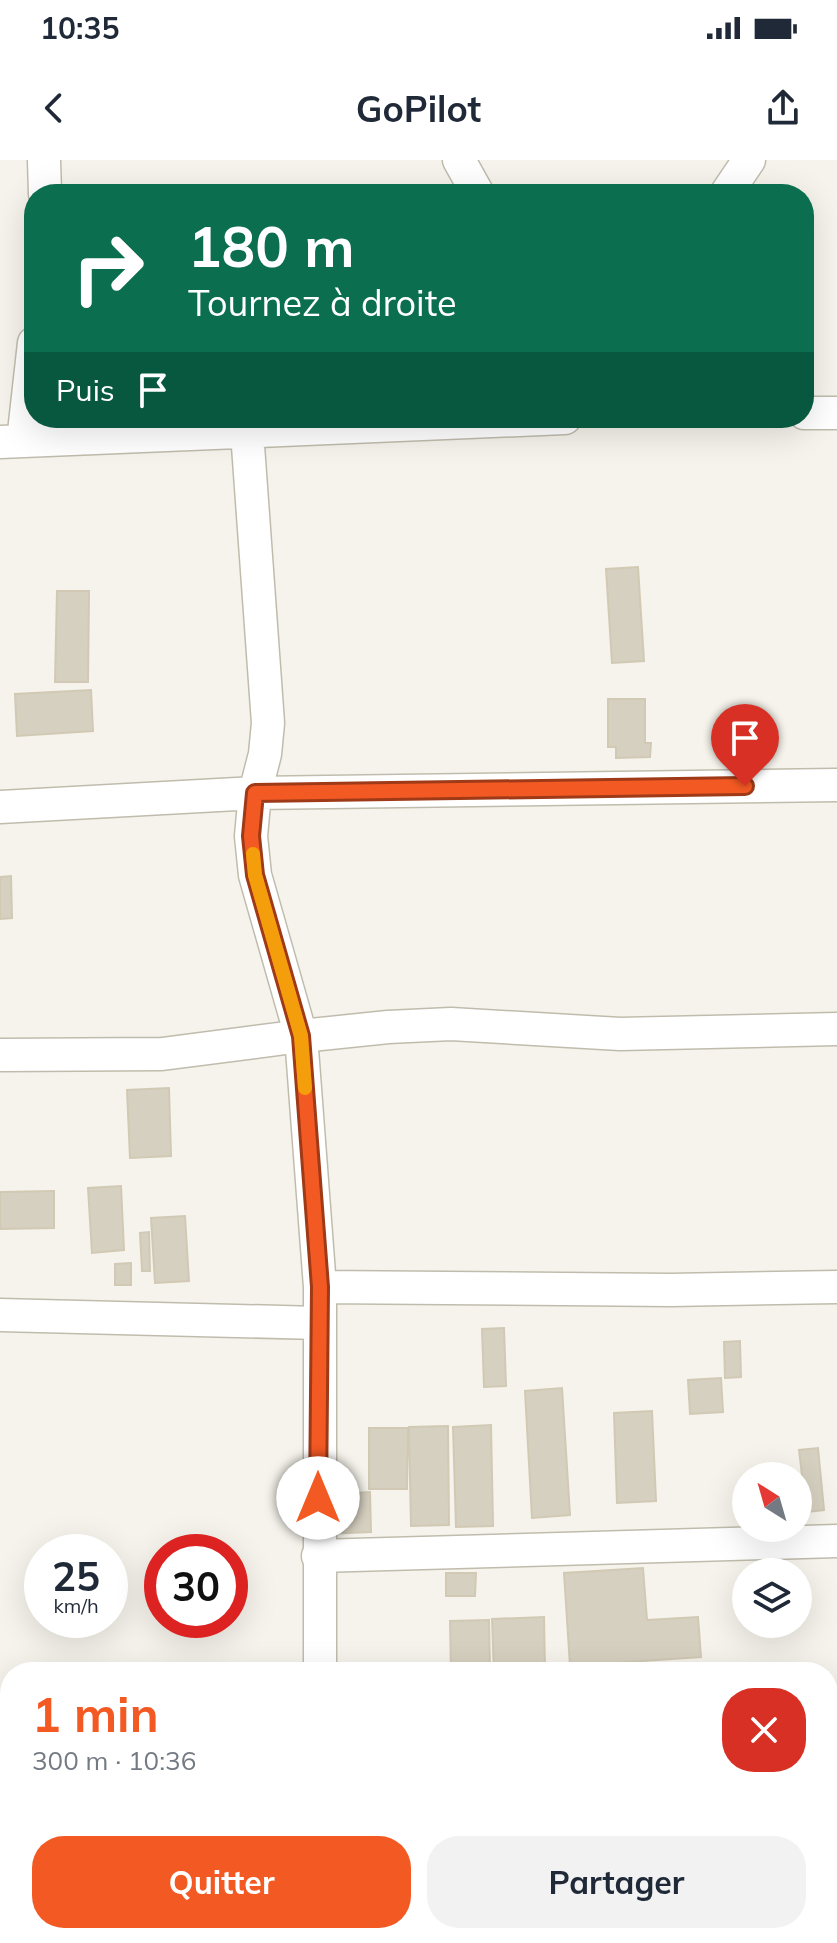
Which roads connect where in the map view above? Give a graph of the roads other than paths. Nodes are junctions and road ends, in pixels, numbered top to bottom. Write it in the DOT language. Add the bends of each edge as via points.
graph roads {
  1 [pos="44,160"];
  2 [pos="459,160"];
  3 [pos="749,160"];
  4 [pos="45,184"];
  5 [pos="472,184"];
  6 [pos="733,184"];
  7 [pos="24,388"];
  8 [pos="814,413"];
  9 [pos="837,413"];
  10 [pos="339,428"];
  11 [pos="247,432"];
  12 [pos="12,442"];
  13 [pos="837,785"];
  14 [pos="255,793"];
  15 [pos="0,807"];
  16 [pos="837,1029"];
  17 [pos="301,1036"];
  18 [pos="0,1055"];
  19 [pos="320,1287"];
  20 [pos="837,1287"];
  21 [pos="0,1315"];
  22 [pos="319,1323"];
  23 [pos="837,1541"];
  24 [pos="318,1556"];
  25 [pos="320,1662"];
  1 -- 4 [label="street"];
  2 -- 5 [label="street"];
  3 -- 6 [label="street"];
  7 -- 12 [label="street"];
  8 -- 9 [label="street"];
  10 -- 11 [label="street"];
  11 -- 12 [label="street"];
  11 -- 14 [label="street" via="268,723"];
  13 -- 14 [label="street"];
  14 -- 15 [label="street"];
  14 -- 17 [label="street" via="255,875"];
  16 -- 17 [label="street" via="620,1034 451,1024"];
  17 -- 18 [label="street" via="162,1054"];
  17 -- 19 [label="street"];
  19 -- 20 [label="street"];
  19 -- 22 [label="street"];
  21 -- 22 [label="street"];
  22 -- 24 [label="street"];
  23 -- 24 [label="street"];
  24 -- 25 [label="street"];
}
